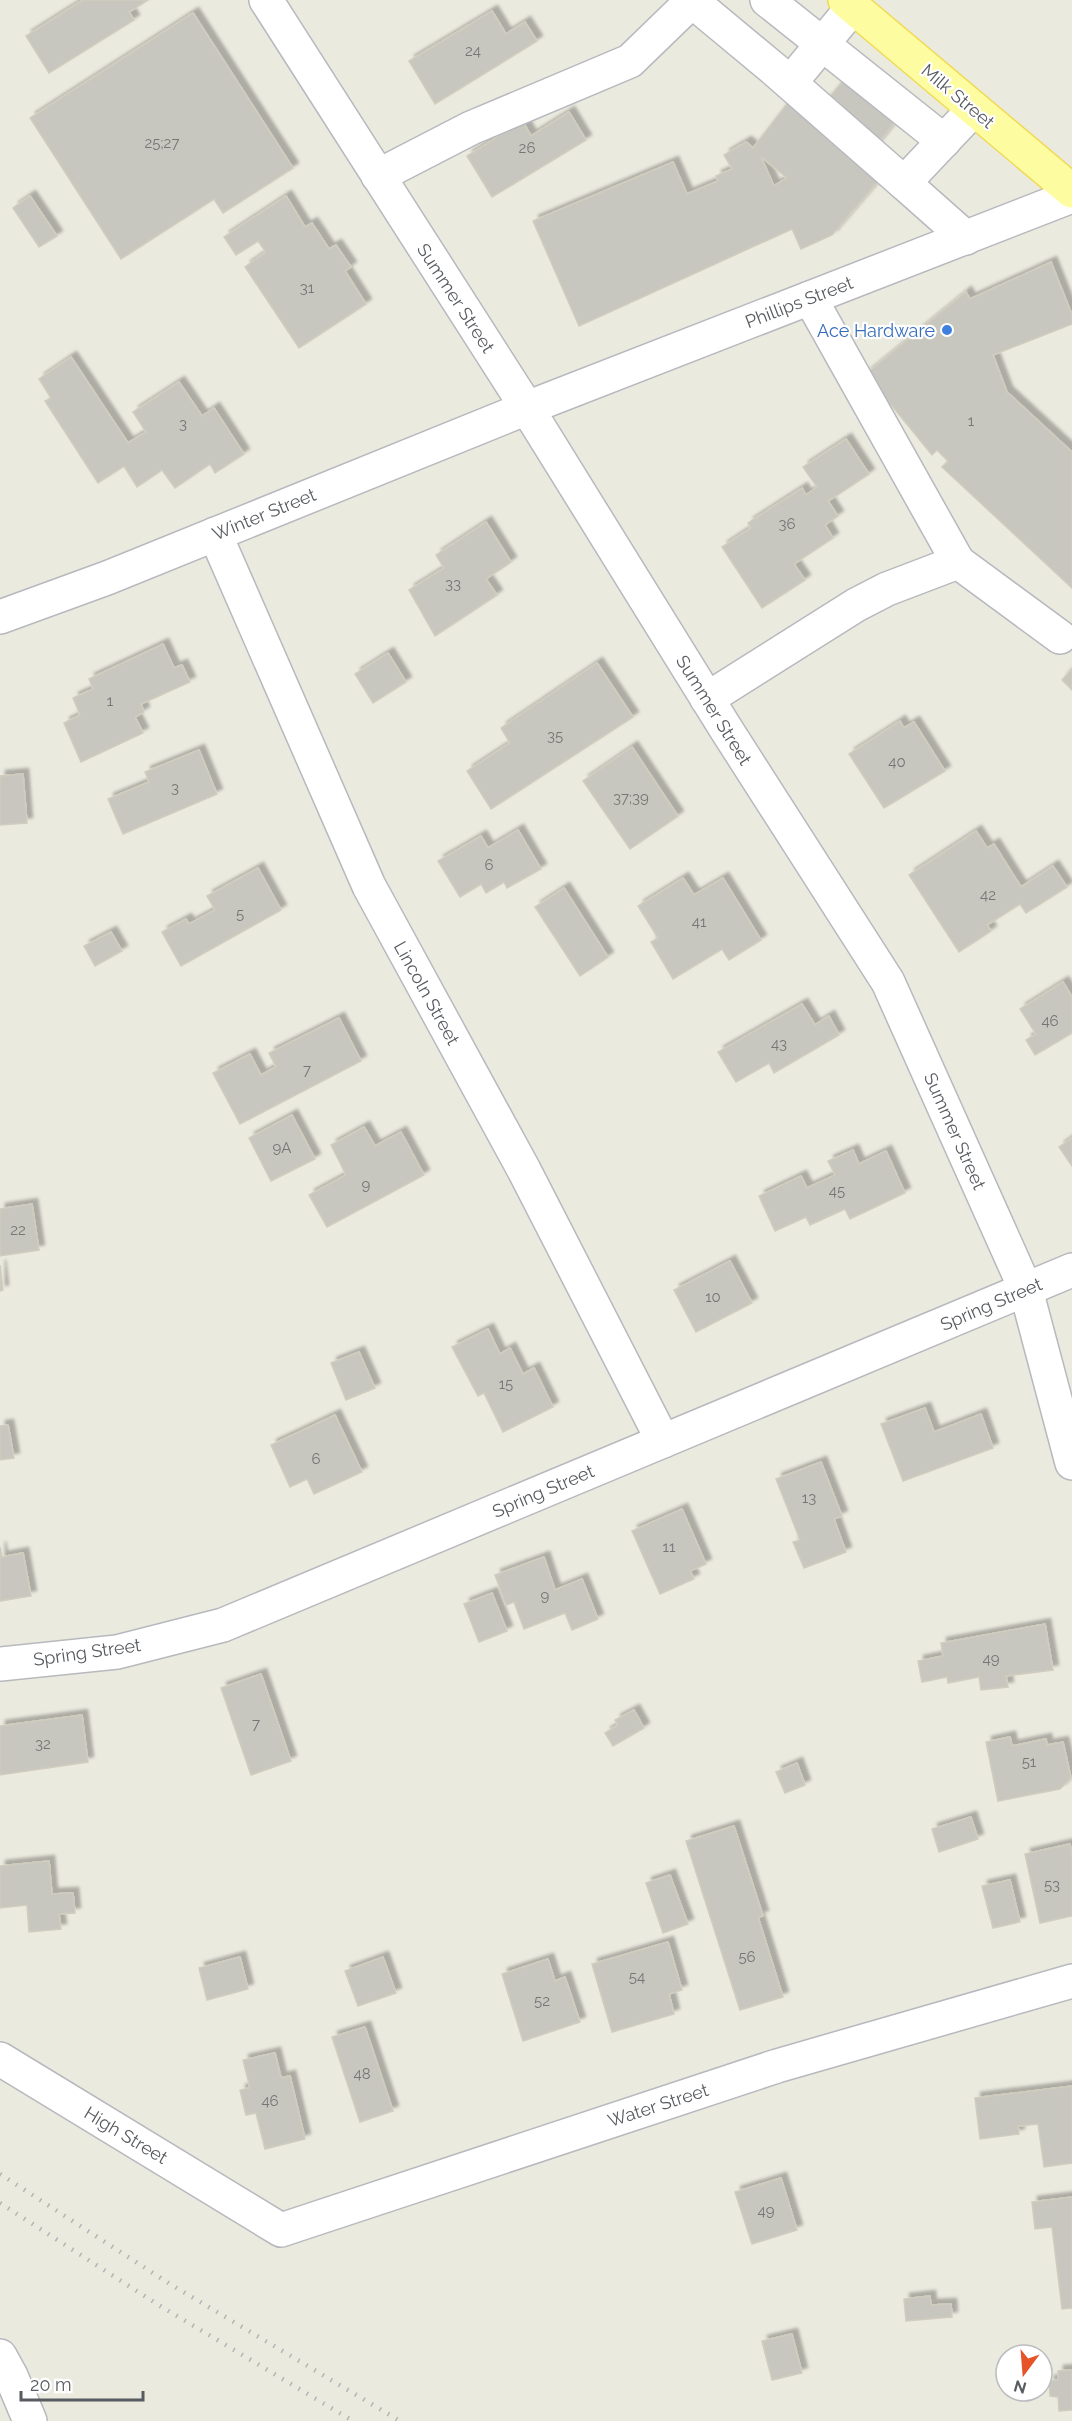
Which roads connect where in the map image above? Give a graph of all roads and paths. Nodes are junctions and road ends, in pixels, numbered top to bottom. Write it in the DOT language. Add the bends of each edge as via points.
graph roads {
  1 [pos="266,0"];
  2 [pos="767,0"];
  3 [pos="692,1"];
  4 [pos="849,4"];
  5 [pos="823,44"];
  6 [pos="790,83"];
  7 [pos="974,109"];
  8 [pos="944,141"];
  9 [pos="378,176"];
  10 [pos="904,183"];
  11 [pos="1072,191"];
  12 [pos="1072,196"];
  13 [pos="966,238"];
  14 [pos="810,298"];
  15 [pos="527,408"];
  16 [pos="215,534"];
  17 [pos="958,562"];
  18 [pos="0,617"];
  19 [pos="1060,637"];
  20 [pos="707,699"];
  21 [pos="1072,1270"];
  22 [pos="1026,1290"];
  23 [pos="663,1441"];
  24 [pos="1072,1463"];
  25 [pos="0,1664"];
  26 [pos="1072,1981"];
  27 [pos="0,2059"];
  28 [pos="252,2212"];
  29 [pos="0,2356"];
  30 [pos="30,2421"];
  1 -- 9 [label="street, Summer Street"];
  2 -- 5 [label="street"];
  3 -- 6 [label="street"];
  3 -- 9 [label="street" via="630,60 471,128"];
  4 -- 5 [label="street"];
  4 -- 7 [label="main road, Milk Street"];
  5 -- 6 [label="street"];
  5 -- 8 [label="street"];
  6 -- 10 [label="street"];
  7 -- 8 [label="street"];
  7 -- 11 [label="main road, Milk Street"];
  8 -- 10 [label="street"];
  9 -- 15 [label="street, Summer Street"];
  10 -- 13 [label="street"];
  12 -- 13 [label="street, Phillips Street"];
  13 -- 14 [label="street, Phillips Street"];
  14 -- 15 [label="street, Phillips Street"];
  14 -- 17 [label="street"];
  15 -- 16 [label="street, Winter Street"];
  15 -- 20 [label="street, Summer Street"];
  16 -- 18 [label="street, Winter Street"];
  16 -- 23 [label="street, Lincoln Street" via="369,886 524,1170"];
  17 -- 19 [label="street"];
  17 -- 20 [label="street" via="856,605"];
  20 -- 22 [label="street, Summer Street" via="888,982"];
  21 -- 22 [label="street, Spring Street"];
  22 -- 23 [label="street, Spring Street"];
  22 -- 24 [label="street, Summer Street"];
  23 -- 25 [label="street, Spring Street" via="223,1624 117,1652"];
  26 -- 28 [label="street, Water Street" via="777,2066 281,2230"];
  27 -- 28 [label="street, High Street"];
  29 -- 30 [label="street"];
}
